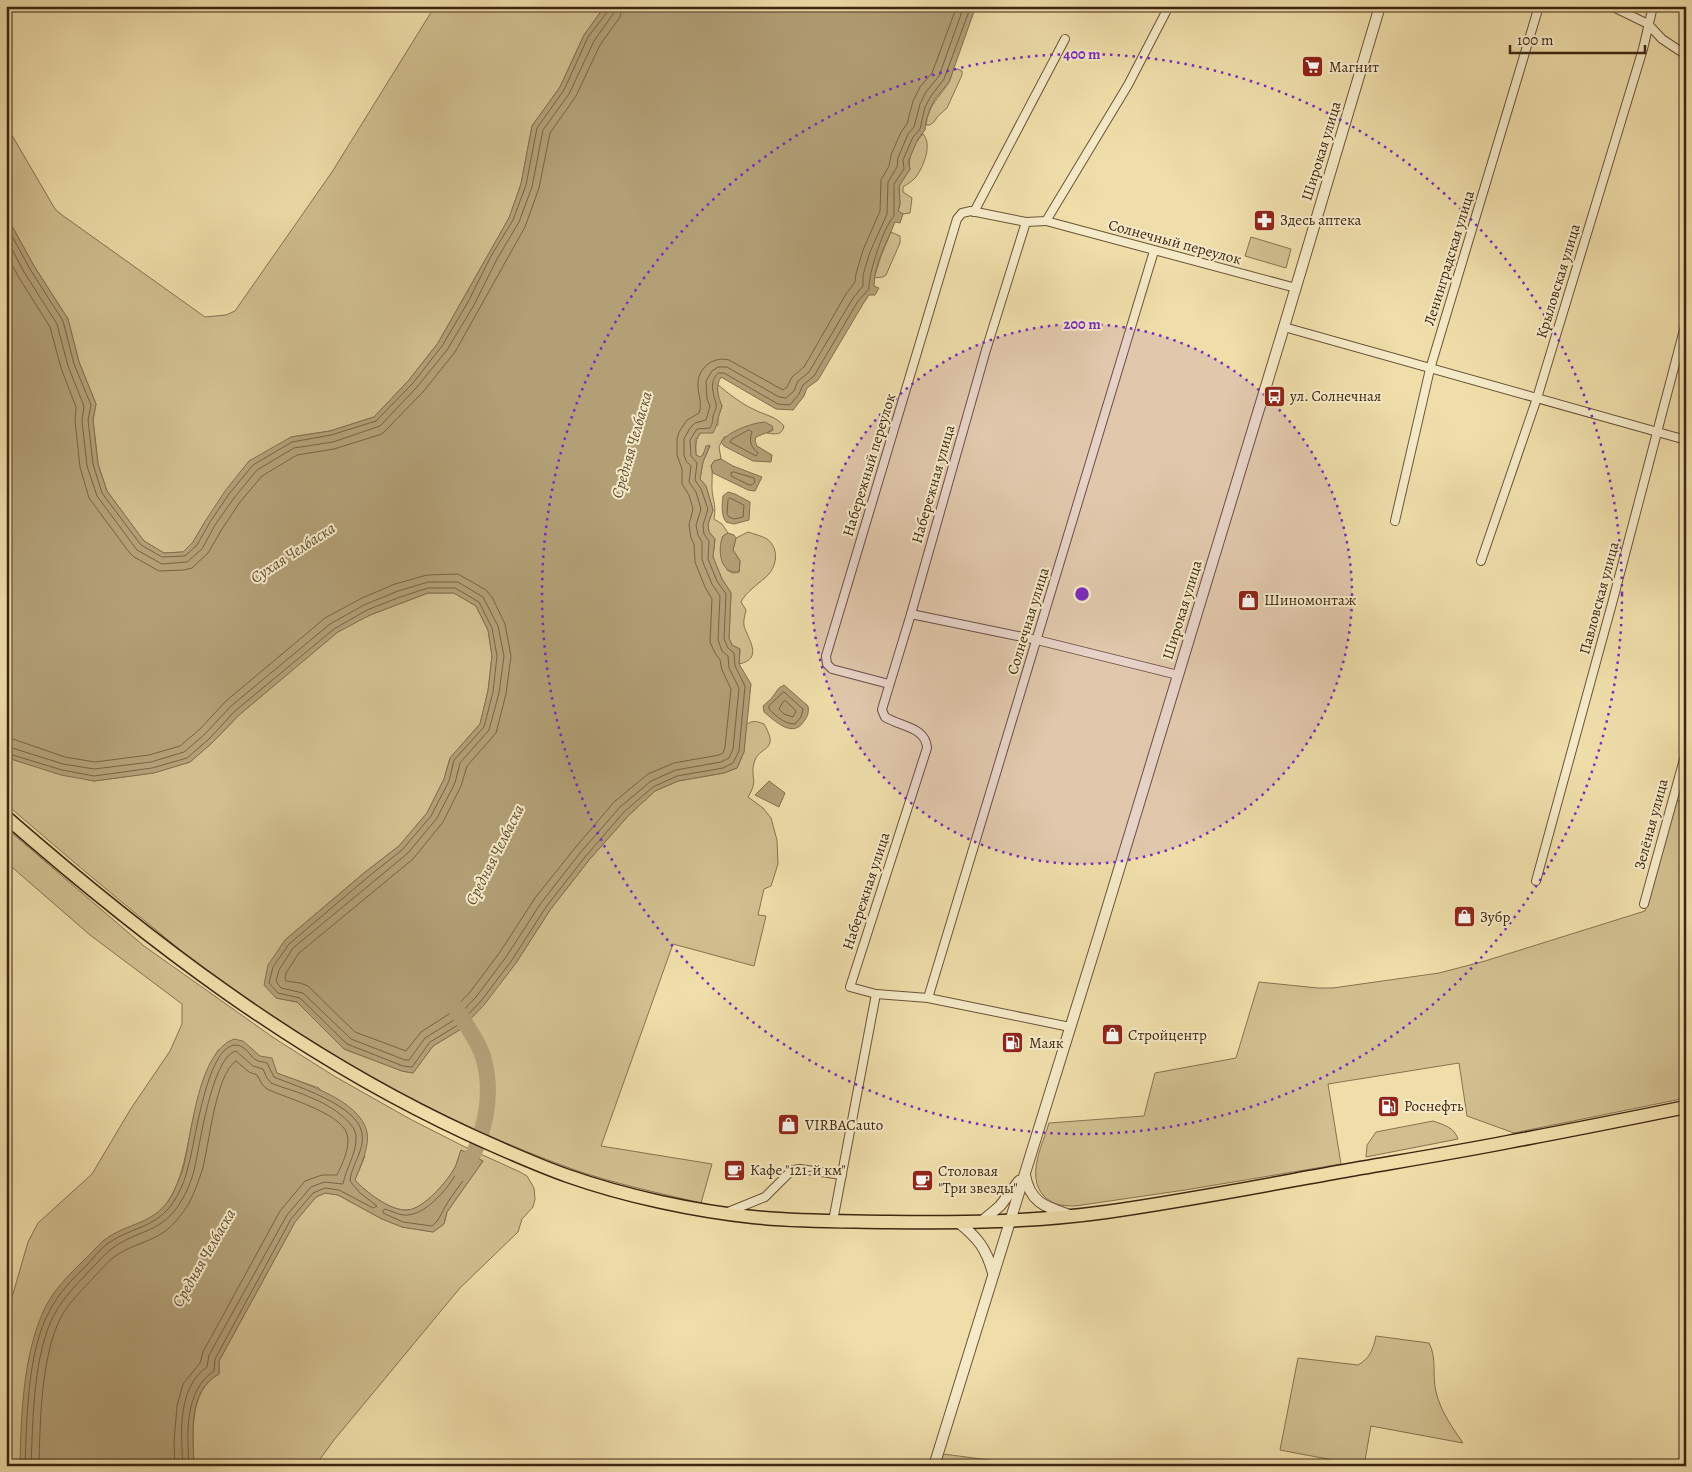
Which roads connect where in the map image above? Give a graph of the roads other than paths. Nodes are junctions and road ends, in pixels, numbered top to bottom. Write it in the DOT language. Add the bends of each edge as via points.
graph roads {
  1 [pos="1169,6"];
  2 [pos="1380,6"];
  3 [pos="1540,6"];
  4 [pos="1611,6"];
  5 [pos="1653,6"];
  6 [pos="1648,24"];
  7 [pos="1065,39"];
  8 [pos="1686,55"];
  9 [pos="974,212"];
  10 [pos="1046,221"];
  11 [pos="1026,222"];
  12 [pos="1154,251"];
  13 [pos="1296,288"];
  14 [pos="1686,322"];
  15 [pos="1284,327"];
  16 [pos="1430,369"];
  17 [pos="1537,398"];
  18 [pos="1657,432"];
  19 [pos="1686,440"];
  20 [pos="1395,521"];
  21 [pos="1481,561"];
  22 [pos="911,614"];
  23 [pos="1037,640"];
  24 [pos="1178,675"];
  25 [pos="889,684"];
  26 [pos="1686,752"];
  27 [pos="6,817"];
  28 [pos="1536,881"];
  29 [pos="1644,904"];
  30 [pos="876,994"];
  31 [pos="928,998"];
  32 [pos="1070,1027"];
  33 [pos="1686,1107"];
  34 [pos="1025,1172"];
  35 [pos="842,1175"];
  36 [pos="726,1213"];
  37 [pos="1071,1216"];
  38 [pos="833,1221"];
  39 [pos="958,1222"];
  40 [pos="981,1222"];
  41 [pos="1010,1222"];
  42 [pos="993,1274"];
  43 [pos="934,1466"];
  1 -- 10 [label="street" via="1128,85"];
  2 -- 13 [label="street, Широкая улица"];
  3 -- 16 [label="street, Ленинградская улица"];
  4 -- 6 [label="street"];
  5 -- 6 [label="street, Крыловская улица"];
  6 -- 8 [label="street" via="1662,39"];
  6 -- 17 [label="street, Крыловская улица"];
  7 -- 9 [label="street"];
  9 -- 11 [label="street"];
  9 -- 25 [label="street, Набережный переулок" via="962,213 957,219 826,656 832,670"];
  10 -- 11 [label="street"];
  10 -- 12 [label="street, Солнечный переулок"];
  11 -- 22 [label="street, Набережная улица"];
  12 -- 13 [label="street, Солнечный переулок"];
  12 -- 23 [label="street, Солнечная улица"];
  13 -- 15 [label="street, Широкая улица"];
  14 -- 18 [label="street, Павловская улица"];
  15 -- 16 [label="street"];
  15 -- 24 [label="street, Широкая улица"];
  16 -- 17 [label="street"];
  16 -- 20 [label="street, Ленинградская улица"];
  17 -- 18 [label="street"];
  17 -- 21 [label="street, Крыловская улица"];
  18 -- 19 [label="street"];
  18 -- 28 [label="street, Павловская улица"];
  22 -- 23 [label="street"];
  22 -- 25 [label="street, Набережная улица"];
  23 -- 24 [label="street"];
  23 -- 31 [label="street, Солнечная улица"];
  24 -- 32 [label="street, Широкая улица"];
  25 -- 30 [label="street, Набережная улица" via="882,706 885,717 918,731 927,748 850,987"];
  26 -- 29 [label="street, Зелёная улица"];
  27 -- 36 [label="main road" via="171,954 317,1053 384,1093 521,1158 592,1184 669,1204"];
  30 -- 31 [label="street"];
  30 -- 35 [label="street"];
  31 -- 32 [label="street"];
  32 -- 34 [label="street, Широкая улица"];
  33 -- 37 [label="main road" via="1248,1189"];
  34 -- 37 [label="street" via="1033,1197 1047,1208"];
  34 -- 40 [label="street" via="1000,1206"];
  34 -- 41 [label="street, Широкая улица"];
  35 -- 36 [label="street" via="793,1170 765,1197"];
  35 -- 38 [label="street"];
  36 -- 38 [label="main road"];
  37 -- 41 [label="main road"];
  38 -- 39 [label="main road"];
  39 -- 40 [label="main road"];
  39 -- 42 [label="street" via="983,1246"];
  40 -- 41 [label="main road"];
  41 -- 42 [label="street, Широкая улица"];
  42 -- 43 [label="street, Широкая улица"];
}
